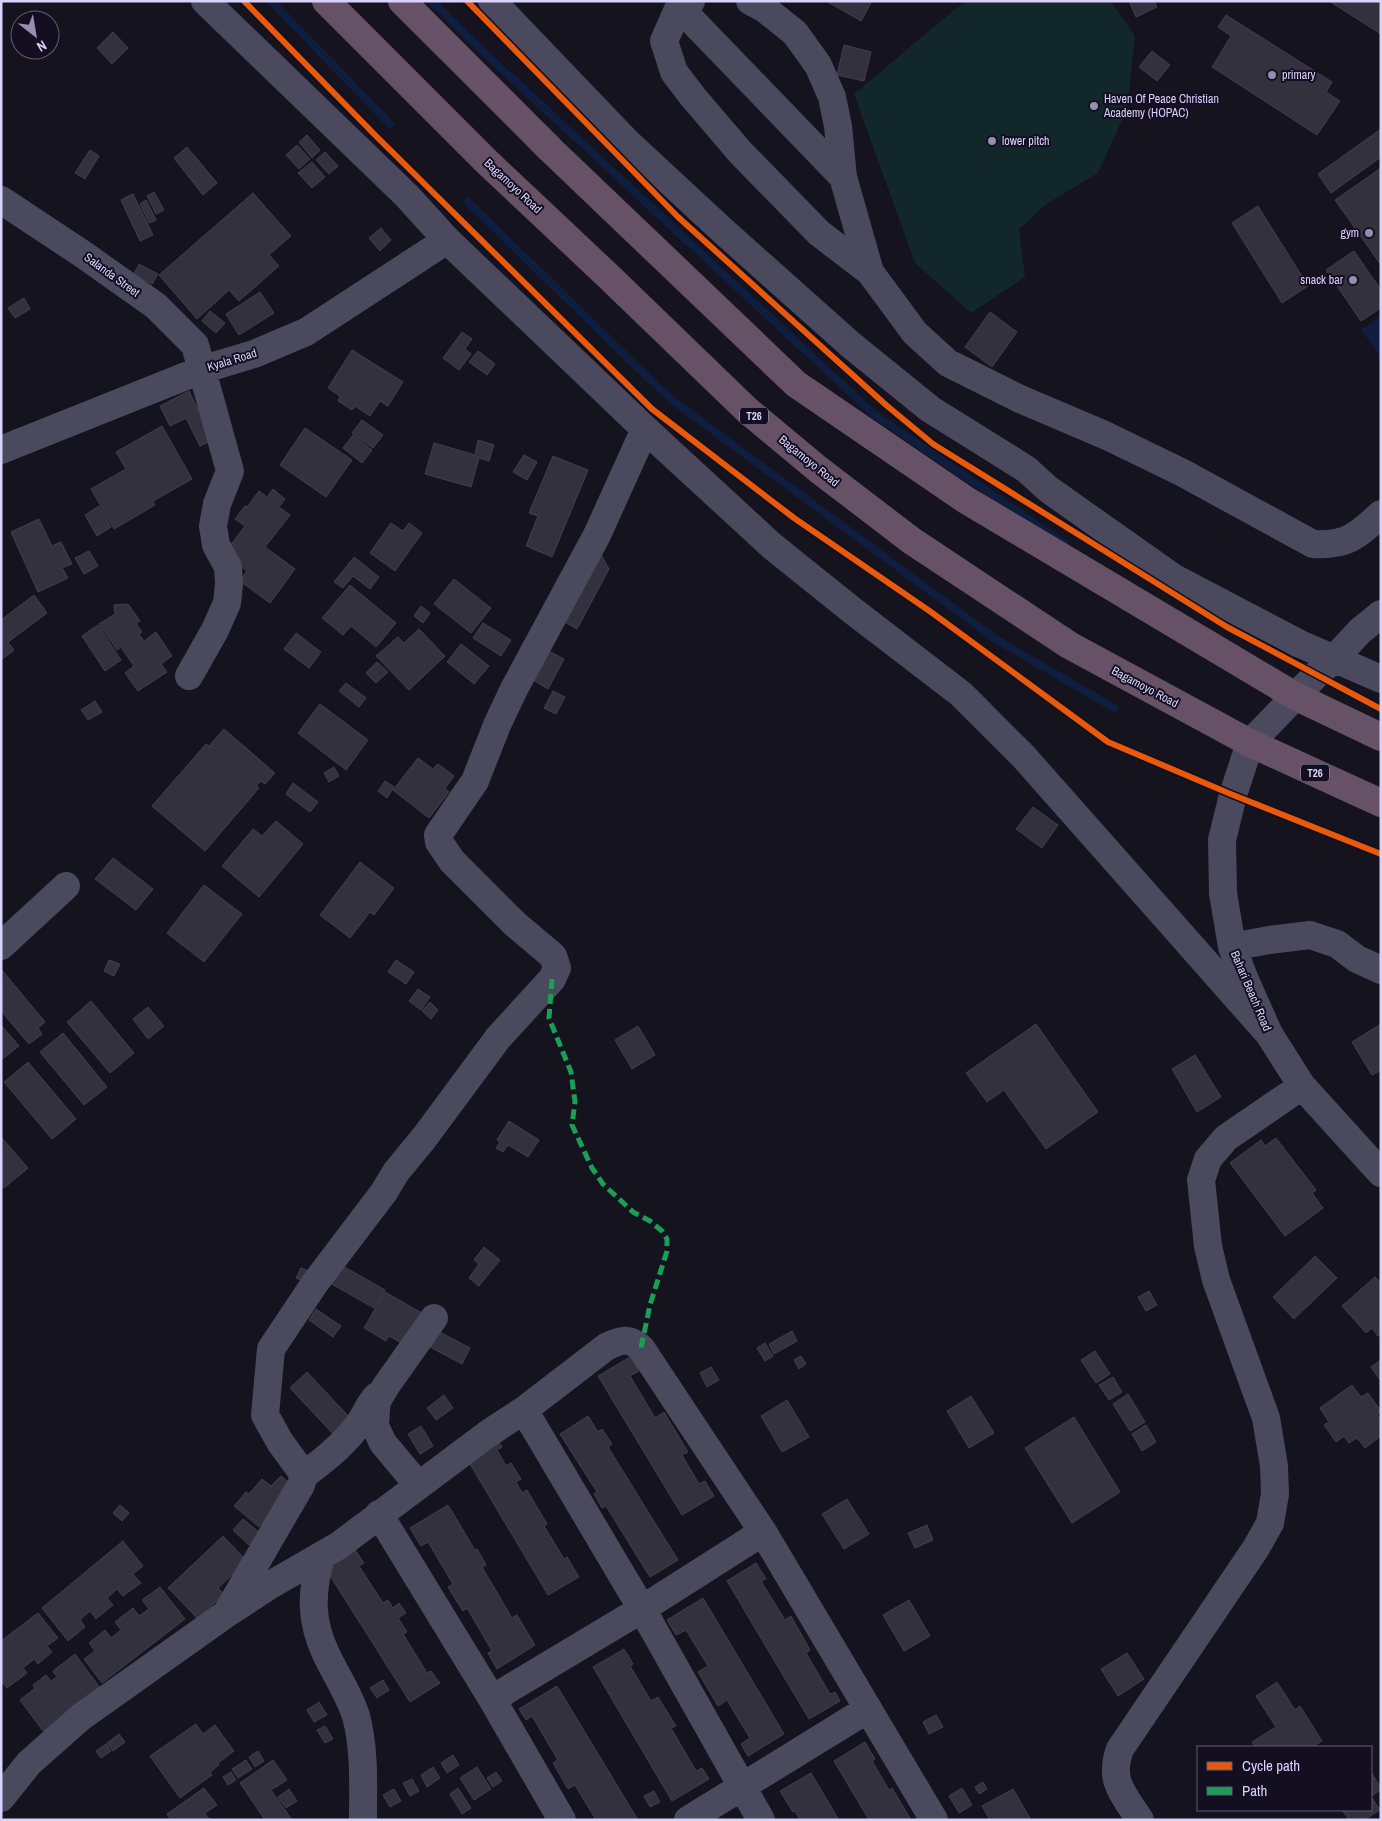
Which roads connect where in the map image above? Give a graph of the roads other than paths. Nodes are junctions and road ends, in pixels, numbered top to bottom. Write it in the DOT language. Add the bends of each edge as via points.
graph roads {
  1 [pos="205,1"];
  2 [pos="326,1"];
  3 [pos="402,1"];
  4 [pos="492,1"];
  5 [pos="750,1"];
  6 [pos="685,4"];
  7 [pos="843,177"];
  8 [pos="1,200"];
  9 [pos="447,240"];
  10 [pos="870,272"];
  11 [pos="201,370"];
  12 [pos="645,429"];
  13 [pos="1,450"];
  14 [pos="1381,514"];
  15 [pos="1381,614"];
  16 [pos="1334,659"];
  17 [pos="188,676"];
  18 [pos="1381,679"];
  19 [pos="1295,696"];
  20 [pos="1381,737"];
  21 [pos="1250,743"];
  22 [pos="1381,803"];
  23 [pos="66,886"];
  24 [pos="1,946"];
  25 [pos="1232,947"];
  26 [pos="1381,970"];
  27 [pos="1269,1034"];
  28 [pos="1302,1086"];
  29 [pos="1381,1174"];
  30 [pos="434,1318"];
  31 [pos="386,1386"];
  32 [pos="524,1410"];
  33 [pos="304,1475"];
  34 [pos="418,1485"];
  35 [pos="379,1514"];
  36 [pos="763,1532"];
  37 [pos="321,1557"];
  38 [pos="642,1609"];
  39 [pos="226,1614"];
  40 [pos="492,1699"];
  41 [pos="868,1709"];
  42 [pos="742,1787"];
  43 [pos="1,1798"];
  44 [pos="364,1820"];
  45 [pos="562,1820"];
  46 [pos="688,1820"];
  47 [pos="761,1820"];
  48 [pos="934,1820"];
  49 [pos="1140,1820"];
  1 -- 9 [label="street" via="407,196"];
  2 -- 21 [label="highway, Bagamoyo Road / T26" via="487,162 747,410 819,470 912,541 1069,646"];
  3 -- 19 [label="highway" via="550,150 796,384 966,500"];
  4 -- 16 [label="street" via="626,141 701,211 851,345 930,408 1026,469 1048,489 1174,578"];
  5 -- 7 [label="street" via="795,33 818,65 832,97"];
  6 -- 7 [label="street"];
  6 -- 10 [label="street" via="664,41 674,72 740,152 819,233"];
  7 -- 10 [label="street"];
  8 -- 11 [label="street, Salanda Street" via="156,306 195,345"];
  9 -- 11 [label="street, Kyala Road" via="306,332 254,354"];
  9 -- 12 [label="street"];
  10 -- 14 [label="street" via="916,333 948,362 1020,399 1183,473 1313,544 1345,542"];
  11 -- 13 [label="street, Kyala Road"];
  11 -- 17 [label="street, Salanda Street" via="230,472 217,504 213,526 216,545 228,566 229,584 227,603 215,630"];
  12 -- 27 [label="street" via="772,546 961,694 1024,757"];
  12 -- 33 [label="street" via="597,535 497,724 475,781 438,835 452,861 515,924 553,956 557,968 552,979 498,1038 396,1172 271,1350 265,1415"];
  15 -- 16 [label="street"];
  16 -- 18 [label="street"];
  16 -- 19 [label="street"];
  19 -- 20 [label="highway"];
  19 -- 21 [label="street"];
  21 -- 22 [label="highway, Bagamoyo Road / T26"];
  21 -- 25 [label="street, Bahari Beach Road" via="1222,840 1223,893"];
  23 -- 24 [label="street"];
  25 -- 26 [label="street" via="1310,935 1337,944 1357,959"];
  25 -- 27 [label="street, Bahari Beach Road"];
  27 -- 28 [label="street, Bahari Beach Road"];
  28 -- 29 [label="street, Bahari Beach Road"];
  28 -- 49 [label="street" via="1226,1138 1208,1159 1201,1180 1208,1246 1216,1280 1266,1418 1276,1494 1270,1522 1256,1548 1120,1749 1114,1774"];
  30 -- 31 [label="street"];
  31 -- 33 [label="street" via="369,1404 350,1435 332,1454"];
  31 -- 34 [label="street" via="377,1401 375,1426 383,1443"];
  32 -- 34 [label="street"];
  32 -- 36 [label="street" via="619,1340 635,1343"];
  32 -- 38 [label="street"];
  33 -- 39 [label="street"];
  34 -- 35 [label="street"];
  35 -- 37 [label="street"];
  35 -- 40 [label="street"];
  36 -- 38 [label="street"];
  36 -- 41 [label="street"];
  37 -- 39 [label="street"];
  37 -- 44 [label="street" via="312,1600 325,1652 347,1692 356,1717 362,1746"];
  38 -- 40 [label="street"];
  38 -- 42 [label="street"];
  39 -- 43 [label="street" via="81,1717 29,1763"];
  40 -- 45 [label="street"];
  41 -- 42 [label="street"];
  41 -- 48 [label="street"];
  42 -- 46 [label="street"];
  42 -- 47 [label="street"];
}
